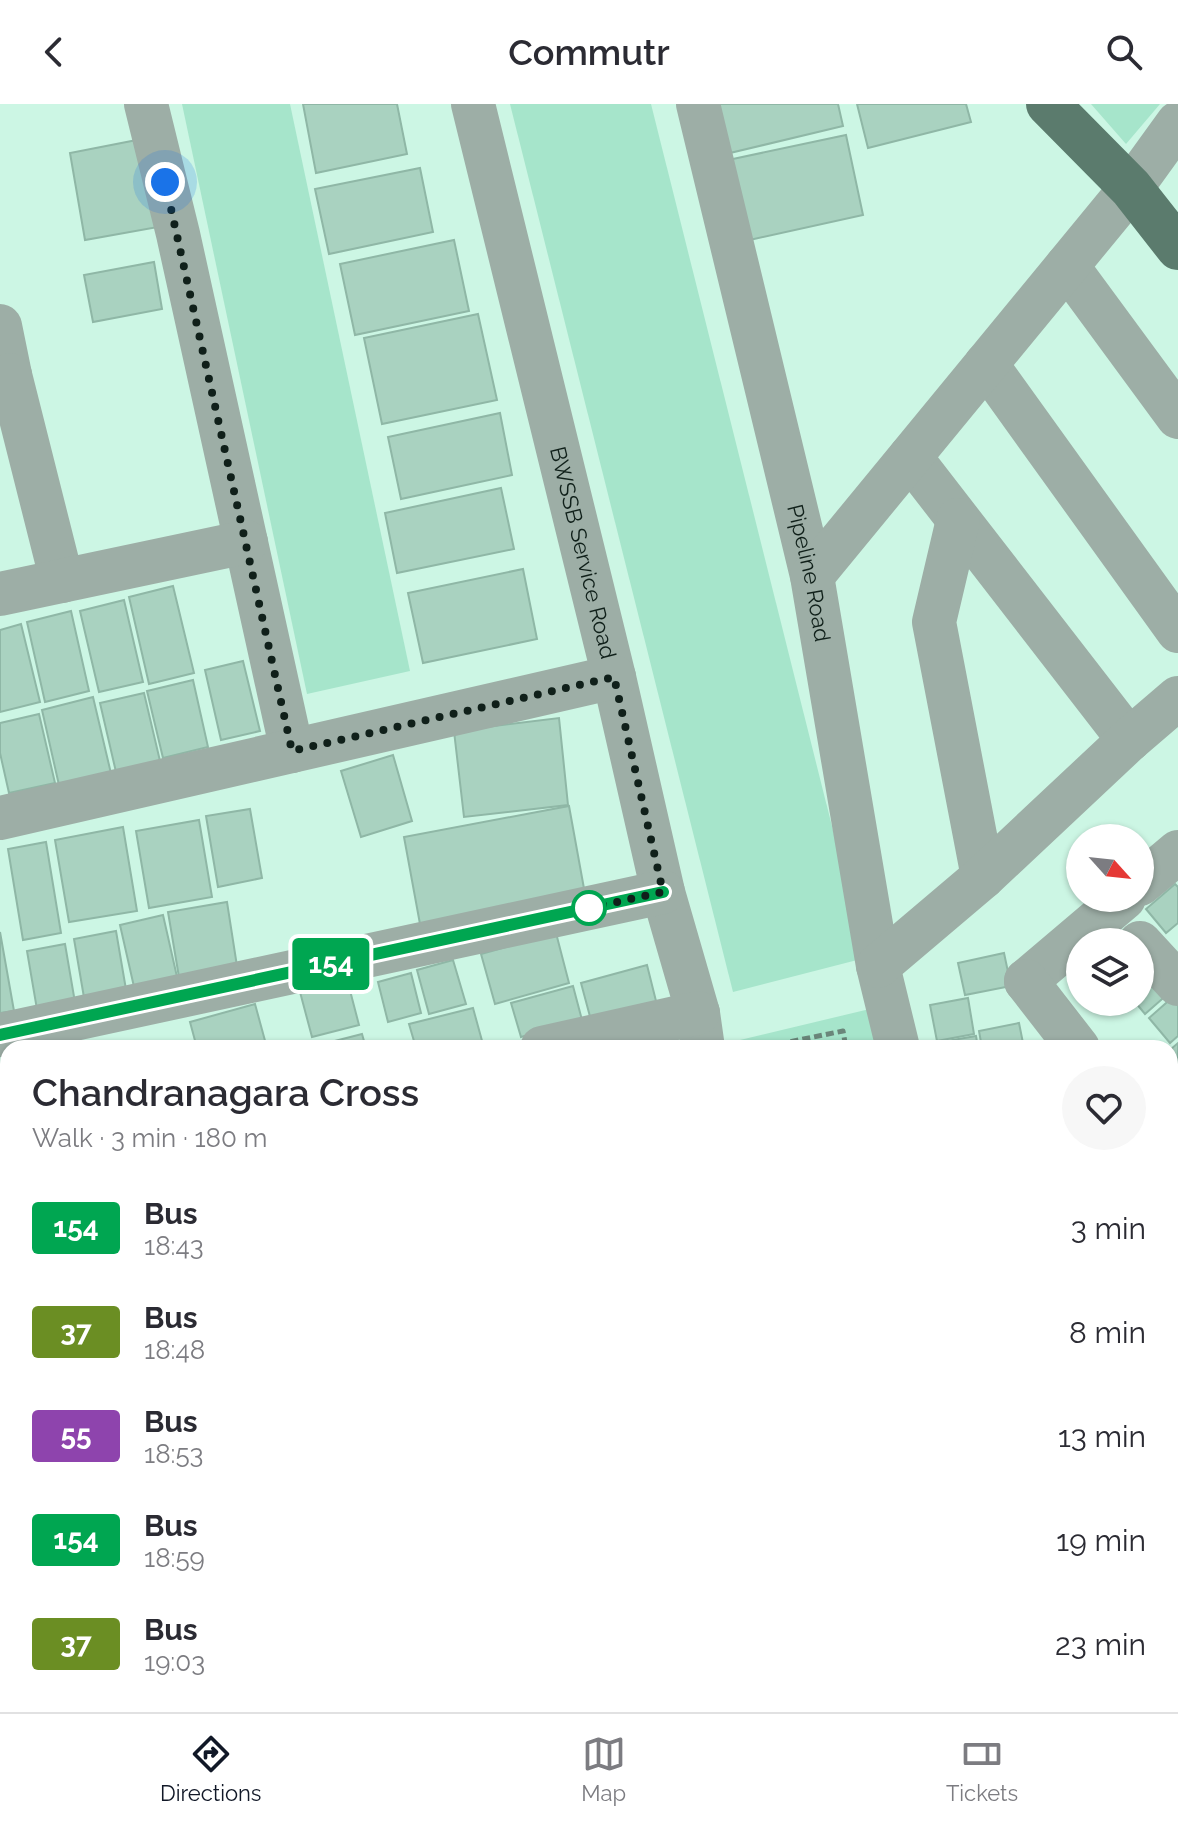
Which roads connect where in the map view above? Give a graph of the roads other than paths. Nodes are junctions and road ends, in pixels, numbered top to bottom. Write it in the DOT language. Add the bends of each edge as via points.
graph roads {
  1 [pos="146,104"];
  2 [pos="473,104"];
  3 [pos="698,104"];
  4 [pos="1048,104"];
  5 [pos="1178,123"];
  6 [pos="1131,188"];
  7 [pos="1178,248"];
  8 [pos="1067,266"];
  9 [pos="0,326"];
  10 [pos="986,364"];
  11 [pos="5,376"];
  12 [pos="1178,417"];
  13 [pos="910,457"];
  14 [pos="958,520"];
  15 [pos="246,542"];
  16 [pos="812,576"];
  17 [pos="62,581"];
  18 [pos="0,594"];
  19 [pos="1178,631"];
  20 [pos="614,677"];
  21 [pos="1178,698"];
  22 [pos="1129,740"];
  23 [pos="292,751"];
  24 [pos="0,818"];
  25 [pos="1178,852"];
  26 [pos="1154,872"];
  27 [pos="983,877"];
  28 [pos="663,892"];
  29 [pos="1107,912"];
  30 [pos="1154,957"];
  31 [pos="878,966"];
  32 [pos="1026,981"];
  33 [pos="1178,984"];
  34 [pos="700,1030"];
  35 [pos="0,1035"];
  36 [pos="612,1040"];
  37 [pos="896,1040"];
  38 [pos="1039,1040"];
  39 [pos="1072,1040"];
  1 -- 15 [label="street"];
  2 -- 20 [label="street, BWSSB Service Road"];
  3 -- 16 [label="street, Pipeline Road"];
  4 -- 6 [label="main road"];
  5 -- 6 [label="street"];
  6 -- 7 [label="main road"];
  6 -- 8 [label="street"];
  8 -- 10 [label="street"];
  8 -- 12 [label="street"];
  9 -- 11 [label="street"];
  10 -- 13 [label="street"];
  10 -- 19 [label="street"];
  11 -- 17 [label="street"];
  13 -- 14 [label="street"];
  13 -- 16 [label="street"];
  14 -- 22 [label="street"];
  14 -- 27 [label="street" via="934,622"];
  15 -- 17 [label="street"];
  15 -- 23 [label="street"];
  16 -- 31 [label="street, Pipeline Road"];
  17 -- 18 [label="street"];
  20 -- 23 [label="street"];
  20 -- 28 [label="street, BWSSB Service Road"];
  21 -- 22 [label="street"];
  22 -- 27 [label="street"];
  23 -- 24 [label="street"];
  25 -- 26 [label="street"];
  27 -- 31 [label="street"];
  28 -- 34 [label="street, BWSSB Service Road"];
  28 -- 35 [label="street"];
  29 -- 32 [label="street"];
  30 -- 33 [label="street"];
  31 -- 37 [label="street, Pipeline Road"];
  32 -- 38 [label="street"];
  32 -- 39 [label="street"];
  34 -- 36 [label="street"];
}
